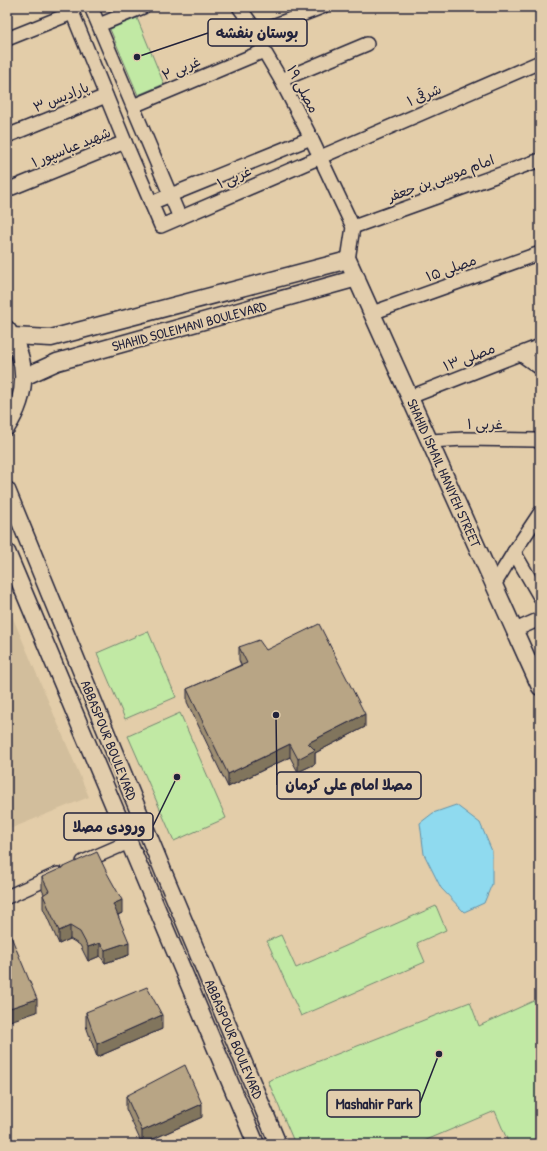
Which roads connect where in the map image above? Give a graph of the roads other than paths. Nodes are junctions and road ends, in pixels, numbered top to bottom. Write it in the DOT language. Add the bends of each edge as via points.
graph roads {
  1 [pos="91,7"];
  2 [pos="143,7"];
  3 [pos="239,7"];
  4 [pos="322,7"];
  5 [pos="71,10"];
  6 [pos="99,25"];
  7 [pos="257,32"];
  8 [pos="7,39"];
  9 [pos="367,44"];
  10 [pos="264,51"];
  11 [pos="540,62"];
  12 [pos="281,80"];
  13 [pos="106,96"];
  14 [pos="133,106"];
  15 [pos="7,136"];
  16 [pos="311,138"];
  17 [pos="125,142"];
  18 [pos="320,157"];
  19 [pos="540,160"];
  20 [pos="7,190"];
  21 [pos="170,195"];
  22 [pos="151,203"];
  23 [pos="180,218"];
  24 [pos="353,227"];
  25 [pos="540,253"];
  26 [pos="348,260"];
  27 [pos="357,278"];
  28 [pos="372,313"];
  29 [pos="10,333"];
  30 [pos="540,346"];
  31 [pos="520,354"];
  32 [pos="540,368"];
  33 [pos="24,378"];
  34 [pos="410,397"];
  35 [pos="7,427"];
  36 [pos="430,441"];
  37 [pos="540,442"];
  38 [pos="7,490"];
  39 [pos="540,513"];
  40 [pos="535,531"];
  41 [pos="7,552"];
  42 [pos="514,552"];
  43 [pos="494,585"];
  44 [pos="540,597"];
  45 [pos="540,619"];
  46 [pos="515,630"];
  47 [pos="540,687"];
  48 [pos="129,842"];
  49 [pos="168,883"];
  50 [pos="149,890"];
  51 [pos="7,897"];
  52 [pos="256,1144"];
  53 [pos="278,1144"];
  1 -- 6 [label="street"];
  2 -- 6 [label="street"];
  3 -- 7 [label="street, مصلی ۱۹"];
  4 -- 7 [label="street"];
  5 -- 8 [label="street"];
  5 -- 13 [label="street"];
  6 -- 14 [label="street"];
  7 -- 10 [label="street, مصلی ۱۹"];
  9 -- 12 [label="street"];
  10 -- 12 [label="street, مصلی ۱۹"];
  10 -- 14 [label="street, ۲ غربی"];
  11 -- 18 [label="street, شرقی ۱"];
  12 -- 16 [label="street, مصلی ۱۹"];
  13 -- 15 [label="street, پارادیس ۳"];
  13 -- 17 [label="street"];
  14 -- 21 [label="street"];
  16 -- 18 [label="street, مصلی ۱۹"];
  16 -- 21 [label="street, ۱ غربی"];
  17 -- 20 [label="street, شهید عباسپور ۱"];
  17 -- 22 [label="street"];
  18 -- 23 [label="street, ۱ غربی"];
  18 -- 24 [label="street, مصلی ۱۹"];
  19 -- 24 [label="street, امام موسی بن جعفر"];
  21 -- 22 [label="street, ۱ غربی"];
  21 -- 23 [label="street"];
  22 -- 23 [label="street, ۱ غربی" via="160,226"];
  24 -- 26 [label="street"];
  25 -- 28 [label="street, مصلی ۱۵"];
  26 -- 27 [label="main road, SHAHID ISMAIL HANIYEH STREET"];
  26 -- 29 [label="main road, SHAHID SOLEIMANI BOULEVARD" via="51,338"];
  27 -- 28 [label="main road, SHAHID ISMAIL HANIYEH STREET"];
  27 -- 33 [label="main road, SHAHID SOLEIMANI BOULEVARD" via="57,362"];
  28 -- 34 [label="main road, SHAHID ISMAIL HANIYEH STREET"];
  29 -- 33 [label="main road" via="17,346"];
  30 -- 31 [label="street, مصلی ۱۳"];
  31 -- 32 [label="street"];
  31 -- 34 [label="street, مصلی ۱۳"];
  33 -- 35 [label="main road" via="21,399"];
  34 -- 36 [label="main road, SHAHID ISMAIL HANIYEH STREET"];
  36 -- 37 [label="street, ۱ غربی"];
  36 -- 43 [label="main road, SHAHID ISMAIL HANIYEH STREET"];
  38 -- 49 [label="main road, ABBASPOUR BOULEVARD"];
  39 -- 40 [label="street"];
  40 -- 42 [label="street"];
  41 -- 48 [label="main road, ABBASPOUR BOULEVARD"];
  42 -- 43 [label="street"];
  42 -- 44 [label="street"];
  43 -- 46 [label="main road, SHAHID ISMAIL HANIYEH STREET"];
  45 -- 46 [label="street"];
  46 -- 47 [label="main road, SHAHID ISMAIL HANIYEH STREET"];
  48 -- 50 [label="main road, ABBASPOUR BOULEVARD"];
  48 -- 51 [label="street"];
  49 -- 50 [label="main road"];
  49 -- 53 [label="main road, ABBASPOUR BOULEVARD"];
  50 -- 52 [label="main road, ABBASPOUR BOULEVARD"];
}
